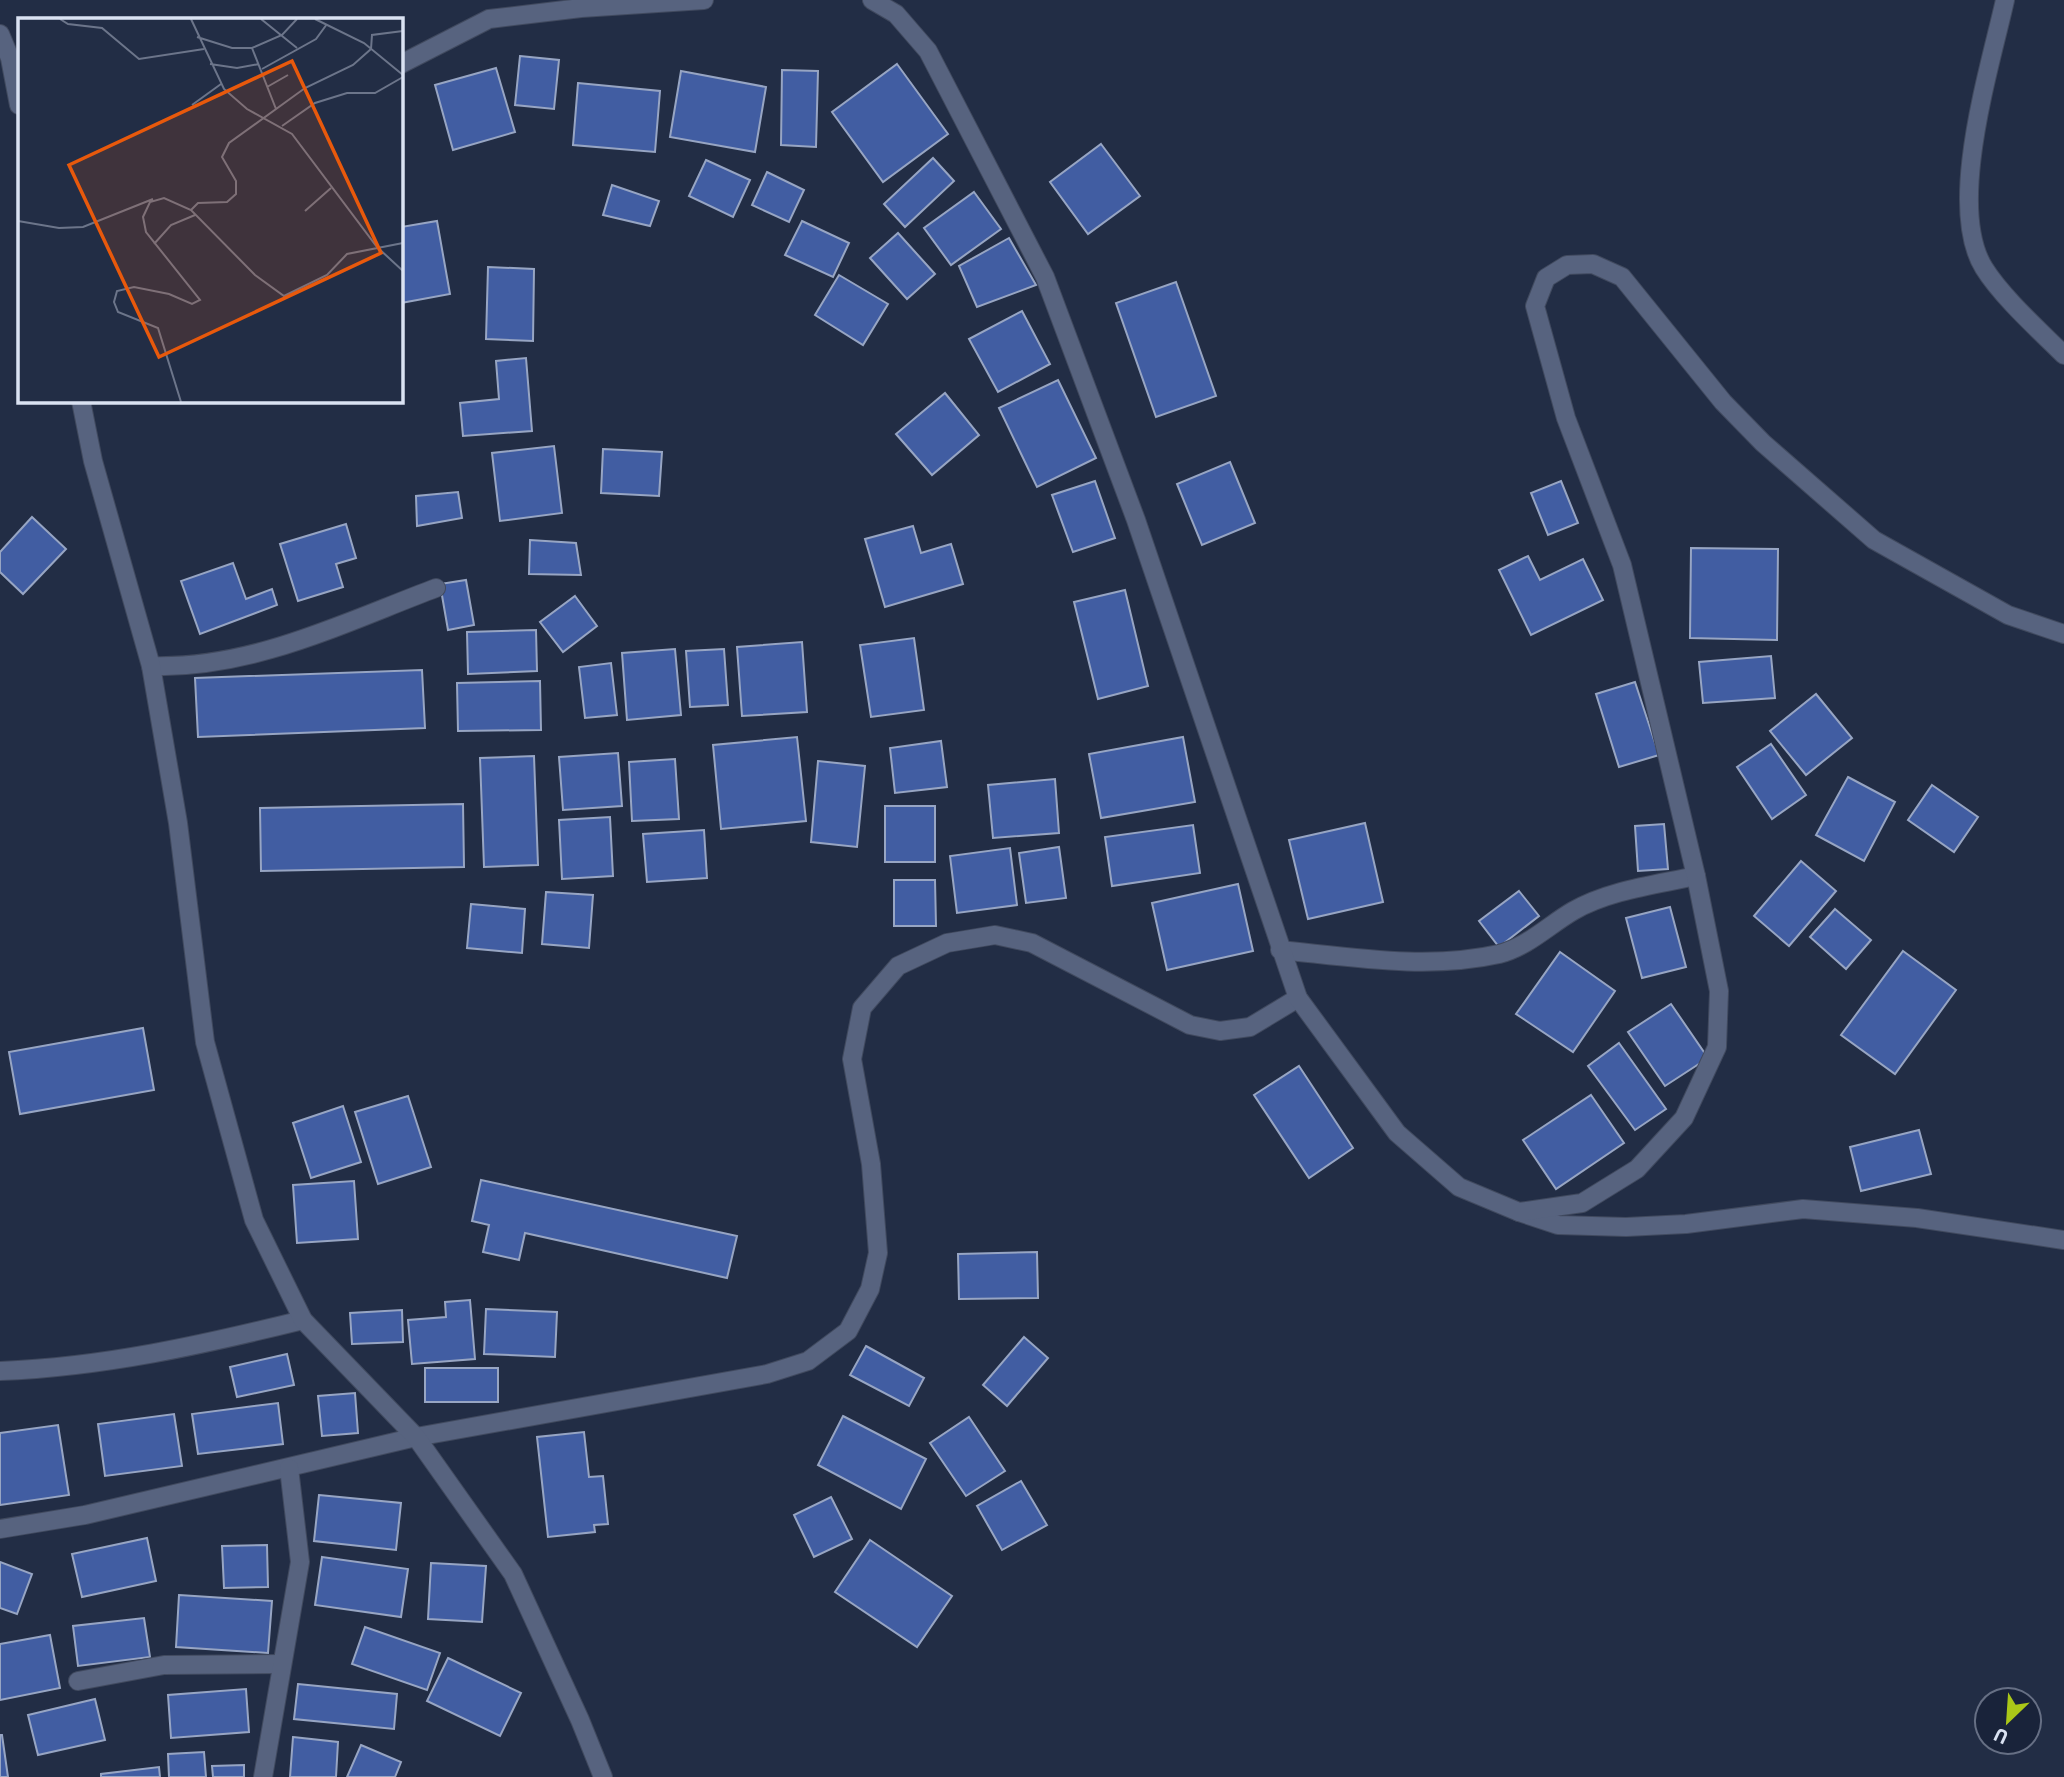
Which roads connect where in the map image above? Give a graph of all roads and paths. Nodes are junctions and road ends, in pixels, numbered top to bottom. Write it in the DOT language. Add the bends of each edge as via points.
graph roads {
  1 [pos="704,0"];
  2 [pos="872,0"];
  3 [pos="2005,0"];
  4 [pos="0,34"];
  5 [pos="10,58"];
  6 [pos="402,64"];
  7 [pos="18,100"];
  8 [pos="2064,355"];
  9 [pos="80,402"];
  10 [pos="436,588"];
  11 [pos="2064,634"];
  12 [pos="151,666"];
  13 [pos="1696,876"];
  14 [pos="1280,950"];
  15 [pos="1298,998"];
  16 [pos="1519,1212"];
  17 [pos="2064,1240"];
  18 [pos="303,1320"];
  19 [pos="0,1371"];
  20 [pos="416,1437"];
  21 [pos="289,1468"];
  22 [pos="0,1529"];
  23 [pos="282,1664"];
  24 [pos="78,1681"];
  25 [pos="263,1777"];
  26 [pos="603,1777"];
  1 -- 6 [label="street" via="489,19"];
  2 -- 14 [label="street" via="896,14 928,51 1045,277 1136,520"];
  3 -- 8 [label="street" via="1974,142 1968,220 1983,267"];
  4 -- 5 [label="street"];
  5 -- 7 [label="street"];
  9 -- 12 [label="street"];
  10 -- 12 [label="street" via="259,655 211,664"];
  11 -- 13 [label="street" via="2008,615 1874,540 1739,418 1622,277 1593,264 1567,265 1546,278 1535,306 1566,418 1622,565"];
  12 -- 18 [label="street" via="178,823 205,1042 254,1220"];
  13 -- 14 [label="street" via="1606,897 1502,953 1456,961"];
  13 -- 16 [label="street" via="1719,991 1717,1047 1684,1118 1637,1169 1582,1203"];
  14 -- 15 [label="street"];
  15 -- 16 [label="street" via="1398,1133 1459,1187"];
  15 -- 20 [label="street" via="1250,1027 1220,1031 1190,1025 1032,943 995,935 947,943 898,966 862,1008 852,1059 871,1164 878,1253 870,1289 848,1331 808,1360 767,1374"];
  16 -- 17 [label="street" via="1558,1225 1626,1227 1802,1209 1917,1218"];
  18 -- 19 [label="street" via="173,1352 59,1369"];
  18 -- 20 [label="street"];
  20 -- 21 [label="street"];
  20 -- 26 [label="street" via="513,1574"];
  21 -- 22 [label="street" via="85,1515"];
  21 -- 23 [label="street" via="300,1562"];
  23 -- 24 [label="street" via="164,1665"];
  23 -- 25 [label="street"];
}
